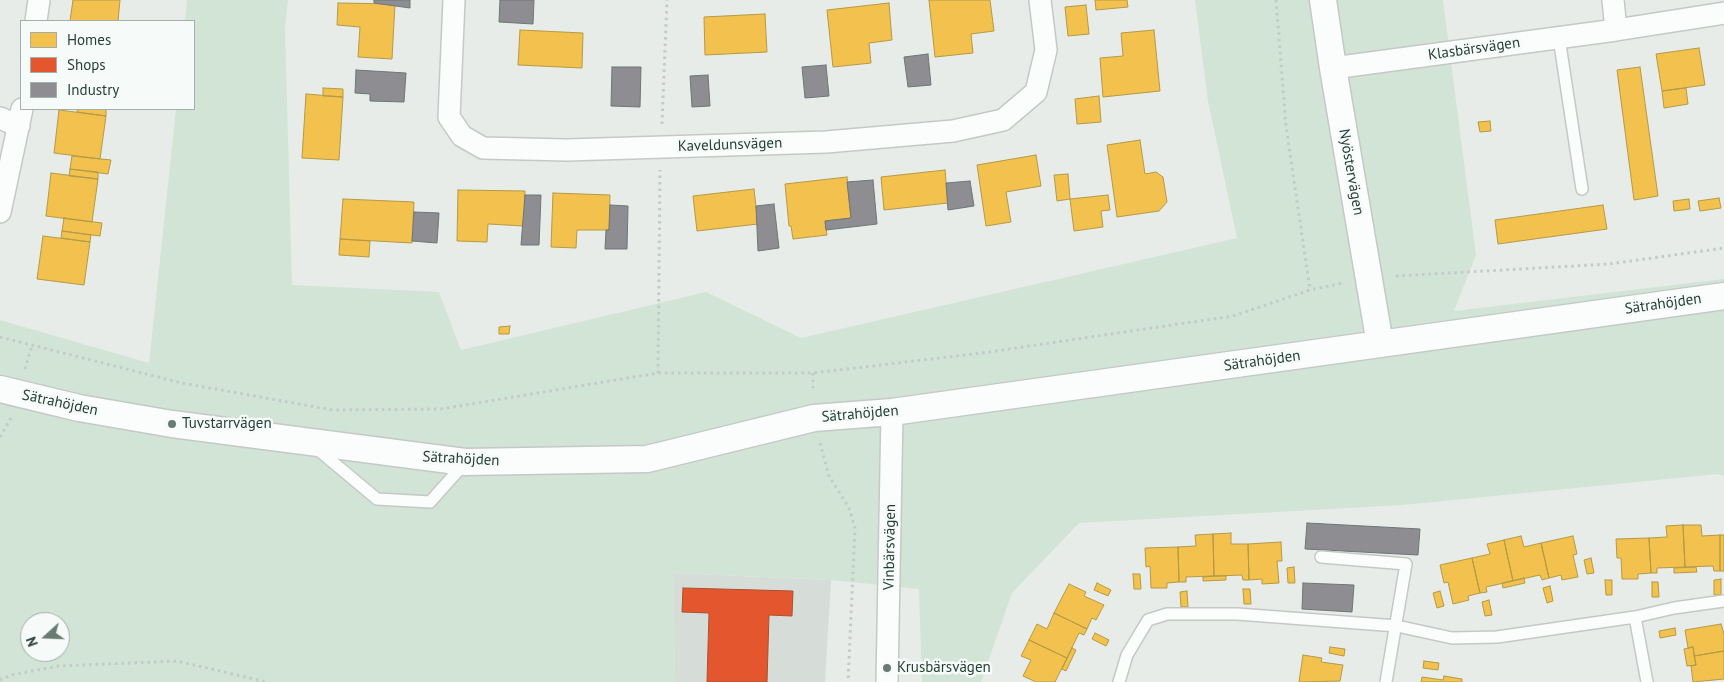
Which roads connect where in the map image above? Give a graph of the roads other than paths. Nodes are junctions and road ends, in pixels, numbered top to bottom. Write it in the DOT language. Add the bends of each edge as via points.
graph roads {
  1 [pos="39,0"];
  2 [pos="454,0"];
  3 [pos="1040,0"];
  4 [pos="1324,0"];
  5 [pos="1613,0"];
  6 [pos="1724,12"];
  7 [pos="36,20"];
  8 [pos="1616,30"];
  9 [pos="1560,38"];
  10 [pos="1333,68"];
  11 [pos="14,118"];
  12 [pos="1582,189"];
  13 [pos="0,212"];
  14 [pos="1724,296"];
  15 [pos="1380,344"];
  16 [pos="0,389"];
  17 [pos="892,412"];
  18 [pos="311,443"];
  19 [pos="465,462"];
  20 [pos="1321,557"];
  21 [pos="1724,601"];
  22 [pos="1635,617"];
  23 [pos="1397,626"];
  24 [pos="887,682"];
  25 [pos="1119,682"];
  26 [pos="1386,682"];
  27 [pos="1647,682"];
  1 -- 7 [label="street"];
  2 -- 3 [label="street, Kaveldunsvägen" via="449,116 462,136 483,148 661,148 826,142 952,131 1003,120 1036,92 1046,50"];
  4 -- 10 [label="street, Nyöstervägen"];
  5 -- 8 [label="street"];
  6 -- 8 [label="street, Klasbärsvägen"];
  8 -- 9 [label="street, Klasbärsvägen"];
  9 -- 10 [label="street, Klasbärsvägen"];
  9 -- 12 [label="lane"];
  10 -- 15 [label="street, Nyöstervägen"];
  11 -- 13 [label="street"];
  14 -- 15 [label="street, Sätrahöjden"];
  15 -- 17 [label="street, Sätrahöjden"];
  16 -- 18 [label="street, Sätrahöjden" via="88,410"];
  17 -- 19 [label="street, Sätrahöjden" via="814,418 647,458"];
  17 -- 24 [label="street, Vinbärsvägen"];
  18 -- 19 [label="street, Sätrahöjden"];
  18 -- 19 [label="lane" via="377,499 430,502"];
  20 -- 23 [label="lane" via="1406,564"];
  21 -- 22 [label="lane"];
  22 -- 23 [label="lane" via="1498,637 1452,638"];
  22 -- 27 [label="lane"];
  23 -- 25 [label="lane" via="1237,614 1167,614 1148,620 1127,655"];
  23 -- 26 [label="lane"];
}
